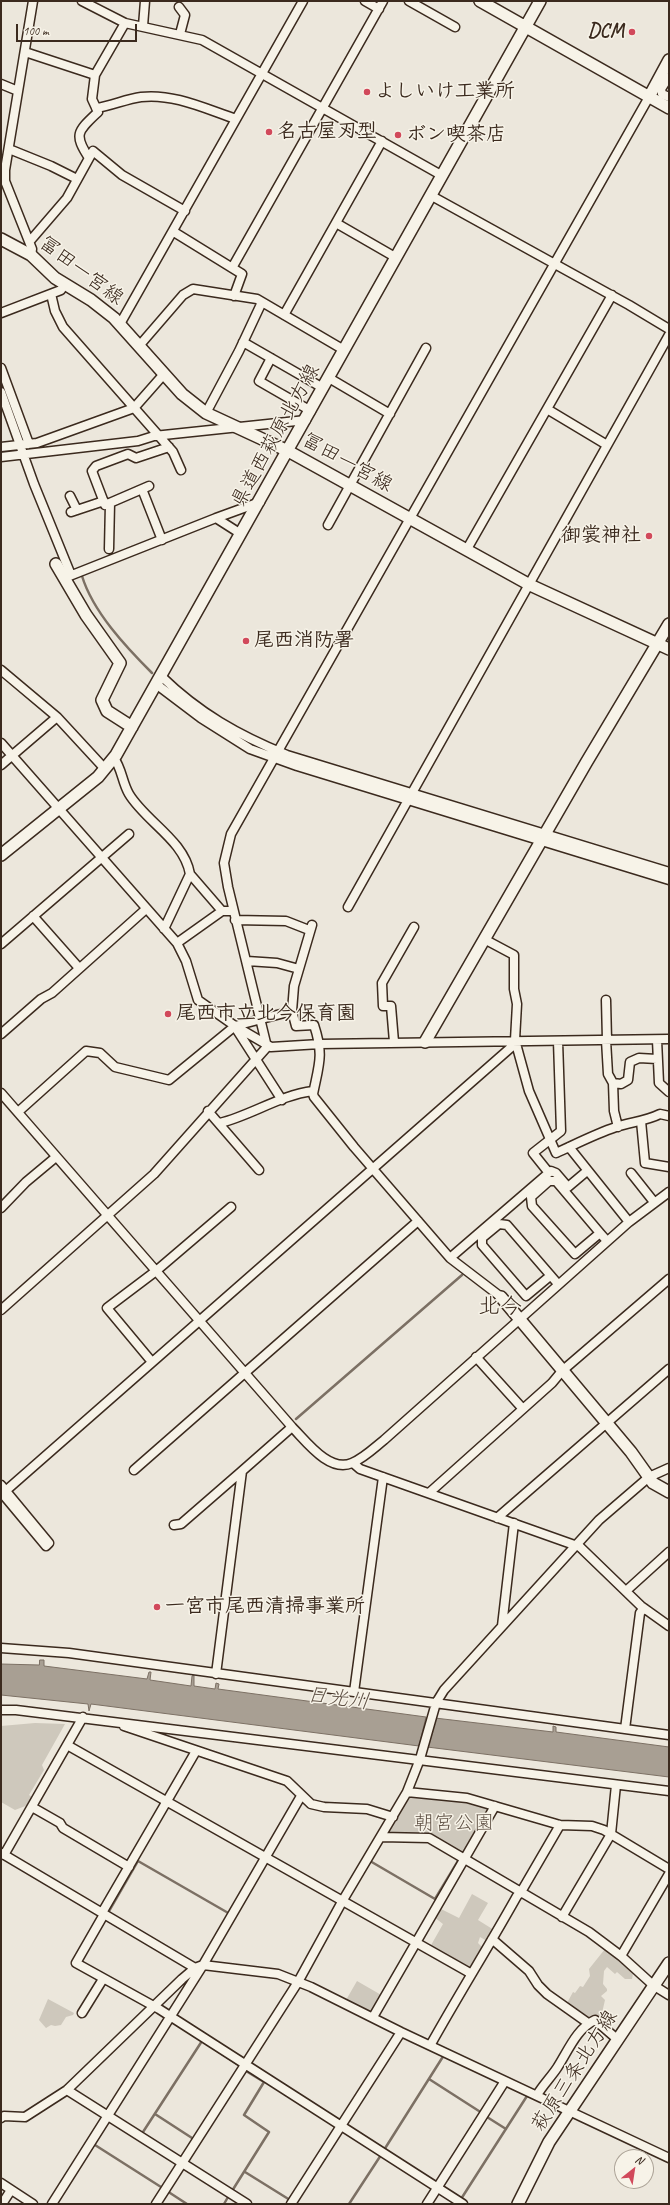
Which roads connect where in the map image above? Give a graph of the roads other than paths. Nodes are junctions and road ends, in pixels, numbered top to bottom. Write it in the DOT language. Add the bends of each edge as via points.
graph roads {
  1 [pos="33,1"];
  2 [pos="82,1"];
  3 [pos="145,1"];
  4 [pos="303,1"];
  5 [pos="365,1"];
  6 [pos="383,1"];
  7 [pos="409,1"];
  8 [pos="480,1"];
  9 [pos="540,1"];
  10 [pos="179,7"];
  11 [pos="379,9"];
  12 [pos="125,23"];
  13 [pos="143,26"];
  14 [pos="455,27"];
  15 [pos="526,27"];
  16 [pos="180,34"];
  17 [pos="25,52"];
  18 [pos="669,60"];
  19 [pos="262,73"];
  20 [pos="95,75"];
  21 [pos="668,78"];
  22 [pos="1,84"];
  23 [pos="18,91"];
  24 [pos="649,97"];
  25 [pos="669,98"];
  26 [pos="324,107"];
  27 [pos="96,108"];
  28 [pos="669,108"];
  29 [pos="236,119"];
  30 [pos="382,141"];
  31 [pos="9,149"];
  32 [pos="89,158"];
  33 [pos="442,175"];
  34 [pos="77,179"];
  35 [pos="430,195"];
  36 [pos="185,211"];
  37 [pos="336,223"];
  38 [pos="174,232"];
  39 [pos="1,239"];
  40 [pos="30,242"];
  41 [pos="32,255"];
  42 [pos="396,257"];
  43 [pos="554,265"];
  44 [pos="232,268"];
  45 [pos="64,285"];
  46 [pos="51,294"];
  47 [pos="612,295"];
  48 [pos="234,296"];
  49 [pos="262,302"];
  50 [pos="1,313"];
  51 [pos="284,315"];
  52 [pos="120,324"];
  53 [pos="669,329"];
  54 [pos="669,335"];
  55 [pos="243,342"];
  56 [pos="139,346"];
  57 [pos="426,348"];
  58 [pos="344,350"];
  59 [pos="271,358"];
  60 [pos="1,368"];
  61 [pos="164,374"];
  62 [pos="329,378"];
  63 [pos="323,388"];
  64 [pos="1,392"];
  65 [pos="134,408"];
  66 [pos="547,409"];
  67 [pos="206,413"];
  68 [pos="390,414"];
  69 [pos="308,415"];
  70 [pos="236,428"];
  71 [pos="159,436"];
  72 [pos="29,444"];
  73 [pos="20,445"];
  74 [pos="607,445"];
  75 [pos="1,447"];
  76 [pos="169,447"];
  77 [pos="288,451"];
  78 [pos="23,454"];
  79 [pos="1,457"];
  80 [pos="181,470"];
  81 [pos="351,486"];
  82 [pos="70,496"];
  83 [pos="107,502"];
  84 [pos="260,502"];
  85 [pos="216,518"];
  86 [pos="410,518"];
  87 [pos="328,525"];
  88 [pos="241,534"];
  89 [pos="162,540"];
  90 [pos="109,549"];
  91 [pos="467,549"];
  92 [pos="56,564"];
  93 [pos="68,577"];
  94 [pos="530,585"];
  95 [pos="669,624"];
  96 [pos="658,644"];
  97 [pos="669,649"];
  98 [pos="1,670"];
  99 [pos="158,680"];
  100 [pos="57,717"];
  101 [pos="132,727"];
  102 [pos="1,743"];
  103 [pos="276,754"];
  104 [pos="12,755"];
  105 [pos="114,758"];
  106 [pos="1,765"];
  107 [pos="104,769"];
  108 [pos="409,796"];
  109 [pos="58,809"];
  110 [pos="130,834"];
  111 [pos="543,838"];
  112 [pos="1,854"];
  113 [pos="103,858"];
  114 [pos="669,872"];
  115 [pos="190,874"];
  116 [pos="669,880"];
  117 [pos="348,907"];
  118 [pos="146,909"];
  119 [pos="222,911"];
  120 [pos="233,911"];
  121 [pos="33,916"];
  122 [pos="235,920"];
  123 [pos="414,927"];
  124 [pos="164,929"];
  125 [pos="484,939"];
  126 [pos="176,943"];
  127 [pos="1,944"];
  128 [pos="246,961"];
  129 [pos="79,968"];
  130 [pos="298,969"];
  131 [pos="606,1000"];
  132 [pos="292,1011"];
  133 [pos="262,1019"];
  134 [pos="234,1026"];
  135 [pos="1,1034"];
  136 [pos="669,1039"];
  137 [pos="607,1040"];
  138 [pos="657,1040"];
  139 [pos="558,1041"];
  140 [pos="394,1042"];
  141 [pos="425,1042"];
  142 [pos="516,1042"];
  143 [pos="320,1044"];
  144 [pos="267,1046"];
  145 [pos="256,1057"];
  146 [pos="657,1059"];
  147 [pos="613,1083"];
  148 [pos="313,1091"];
  149 [pos="669,1092"];
  150 [pos="1,1093"];
  151 [pos="282,1100"];
  152 [pos="208,1111"];
  153 [pos="18,1112"];
  154 [pos="669,1116"];
  155 [pos="641,1121"];
  156 [pos="220,1123"];
  157 [pos="618,1126"];
  158 [pos="550,1138"];
  159 [pos="569,1147"];
  160 [pos="56,1157"];
  161 [pos="669,1167"];
  162 [pos="373,1169"];
  163 [pos="258,1170"];
  164 [pos="587,1171"];
  165 [pos="549,1173"];
  166 [pos="632,1173"];
  167 [pos="669,1192"];
  168 [pos="654,1202"];
  169 [pos="1,1208"];
  170 [pos="231,1208"];
  171 [pos="108,1216"];
  172 [pos="418,1221"];
  173 [pos="629,1222"];
  174 [pos="600,1233"];
  175 [pos="607,1241"];
  176 [pos="450,1258"];
  177 [pos="156,1271"];
  178 [pos="550,1276"];
  179 [pos="669,1279"];
  180 [pos="558,1284"];
  181 [pos="501,1297"];
  182 [pos="1,1310"];
  183 [pos="519,1319"];
  184 [pos="199,1321"];
  185 [pos="476,1357"];
  186 [pos="152,1362"];
  187 [pos="669,1369"];
  188 [pos="562,1371"];
  189 [pos="244,1372"];
  190 [pos="523,1409"];
  191 [pos="607,1423"];
  192 [pos="292,1427"];
  193 [pos="353,1463"];
  194 [pos="668,1467"];
  195 [pos="134,1470"];
  196 [pos="242,1471"];
  197 [pos="649,1477"];
  198 [pos="382,1479"];
  199 [pos="3,1491"];
  200 [pos="669,1492"];
  201 [pos="429,1494"];
  202 [pos="497,1518"];
  203 [pos="174,1525"];
  204 [pos="514,1526"];
  205 [pos="574,1547"];
  206 [pos="669,1552"];
  207 [pos="626,1592"];
  208 [pos="644,1608"];
  209 [pos="502,1626"];
  210 [pos="669,1626"];
  211 [pos="1,1648"];
  212 [pos="216,1674"];
  213 [pos="354,1692"];
  214 [pos="436,1703"];
  215 [pos="1,1710"];
  216 [pos="83,1717"];
  217 [pos="120,1722"];
  218 [pos="625,1729"];
  219 [pos="669,1735"];
  220 [pos="67,1745"];
  221 [pos="196,1751"];
  222 [pos="420,1759"];
  223 [pos="616,1785"];
  224 [pos="408,1792"];
  225 [pos="669,1792"];
  226 [pos="301,1796"];
  227 [pos="168,1801"];
  228 [pos="495,1806"];
  229 [pos="32,1807"];
  230 [pos="393,1817"];
  231 [pos="560,1825"];
  232 [pos="611,1834"];
  233 [pos="381,1836"];
  234 [pos="2,1854"];
  235 [pos="267,1857"];
  236 [pos="464,1859"];
  237 [pos="129,1867"];
  238 [pos="669,1869"];
  239 [pos="669,1874"];
  240 [pos="521,1892"];
  241 [pos="343,1900"];
  242 [pos="103,1914"];
  243 [pos="562,1917"];
  244 [pos="492,1939"];
  245 [pos="417,1943"];
  246 [pos="621,1956"];
  247 [pos="669,1963"];
  248 [pos="204,1966"];
  249 [pos="195,1968"];
  250 [pos="470,1973"];
  251 [pos="103,1979"];
  252 [pos="298,1982"];
  253 [pos="654,1985"];
  254 [pos="669,1995"];
  255 [pos="153,2006"];
  256 [pos="82,2013"];
  257 [pos="171,2017"];
  258 [pos="373,2017"];
  259 [pos="588,2023"];
  260 [pos="401,2032"];
  261 [pos="617,2039"];
  262 [pos="431,2044"];
  263 [pos="244,2065"];
  264 [pos="505,2081"];
  265 [pos="67,2090"];
  266 [pos="537,2095"];
  267 [pos="570,2111"];
  268 [pos="108,2115"];
  269 [pos="1,2118"];
  270 [pos="341,2127"];
  271 [pos="669,2158"];
  272 [pos="182,2162"];
  273 [pos="1,2183"];
  274 [pos="438,2188"];
  275 [pos="11,2190"];
  276 [pos="2,2204"];
  277 [pos="33,2204"];
  278 [pos="52,2204"];
  279 [pos="156,2204"];
  280 [pos="247,2204"];
  281 [pos="291,2204"];
  282 [pos="427,2204"];
  283 [pos="463,2204"];
  284 [pos="518,2204"];
  1 -- 17 [label="street"];
  2 -- 12 [label="street"];
  3 -- 13 [label="street"];
  4 -- 19 [label="street"];
  5 -- 11 [label="street"];
  6 -- 11 [label="street"];
  7 -- 14 [label="street"];
  8 -- 15 [label="main road"];
  9 -- 15 [label="main road, 県道西萩原北方線"];
  10 -- 16 [label="street" via="185,15"];
  11 -- 26 [label="street"];
  12 -- 13 [label="street"];
  12 -- 20 [label="street"];
  13 -- 16 [label="street"];
  15 -- 24 [label="main road"];
  15 -- 33 [label="main road, 県道西萩原北方線"];
  16 -- 19 [label="street" via="202,40"];
  17 -- 20 [label="street"];
  17 -- 23 [label="street"];
  18 -- 24 [label="main road"];
  19 -- 26 [label="street"];
  19 -- 29 [label="street"];
  20 -- 27 [label="street" via="92,99"];
  21 -- 25 [label="street" via="661,89 662,94"];
  22 -- 23 [label="street"];
  23 -- 31 [label="street"];
  24 -- 28 [label="main road"];
  24 -- 43 [label="street"];
  26 -- 30 [label="street"];
  26 -- 44 [label="street"];
  27 -- 29 [label="street" via="141,97 173,98"];
  27 -- 32 [label="street" via="98,112 79,133 78,143"];
  29 -- 36 [label="street"];
  30 -- 33 [label="street"];
  30 -- 37 [label="street"];
  31 -- 34 [label="street"];
  31 -- 40 [label="street" via="5,181"];
  32 -- 34 [label="street"];
  32 -- 36 [label="street" via="93,151 122,175"];
  33 -- 35 [label="main road, 県道西萩原北方線"];
  34 -- 40 [label="street" via="54,216"];
  35 -- 42 [label="main road, 県道西萩原北方線"];
  35 -- 43 [label="street"];
  36 -- 38 [label="street"];
  37 -- 42 [label="street"];
  37 -- 51 [label="street"];
  38 -- 44 [label="street"];
  38 -- 52 [label="street"];
  39 -- 41 [label="main road, 冨田一宮線"];
  40 -- 41 [label="street"];
  41 -- 45 [label="main road, 冨田一宮線"];
  42 -- 58 [label="main road, 県道西萩原北方線"];
  43 -- 47 [label="street"];
  43 -- 86 [label="street"];
  44 -- 48 [label="street" via="242,274"];
  45 -- 46 [label="street" via="61,290"];
  45 -- 52 [label="main road, 冨田一宮線" via="91,300"];
  46 -- 50 [label="street"];
  46 -- 65 [label="street" via="55,311 63,327"];
  47 -- 53 [label="street"];
  47 -- 66 [label="street"];
  48 -- 49 [label="street"];
  48 -- 56 [label="street" via="193,289 183,295"];
  49 -- 51 [label="street"];
  49 -- 55 [label="street"];
  51 -- 58 [label="street"];
  52 -- 56 [label="main road, 冨田一宮線"];
  54 -- 74 [label="street"];
  55 -- 59 [label="street"];
  55 -- 67 [label="street"];
  56 -- 61 [label="main road, 冨田一宮線"];
  57 -- 68 [label="street"];
  58 -- 62 [label="main road, 県道西萩原北方線"];
  59 -- 63 [label="street"];
  59 -- 69 [label="street" via="259,381"];
  60 -- 72 [label="street"];
  61 -- 65 [label="street"];
  61 -- 67 [label="main road, 冨田一宮線" via="182,394"];
  62 -- 63 [label="main road, 県道西萩原北方線"];
  62 -- 68 [label="street"];
  63 -- 69 [label="main road, 県道西萩原北方線"];
  64 -- 73 [label="street"];
  65 -- 71 [label="street"];
  65 -- 72 [label="street"];
  66 -- 74 [label="street"];
  66 -- 91 [label="street"];
  67 -- 70 [label="main road, 冨田一宮線"];
  68 -- 81 [label="street"];
  69 -- 70 [label="street"];
  69 -- 77 [label="main road, 県道西萩原北方線"];
  70 -- 71 [label="street"];
  70 -- 77 [label="main road, 冨田一宮線"];
  71 -- 76 [label="street"];
  71 -- 78 [label="street" via="138,441"];
  72 -- 73 [label="street"];
  73 -- 75 [label="street"];
  73 -- 78 [label="street"];
  74 -- 94 [label="street"];
  76 -- 80 [label="street"];
  76 -- 83 [label="street" via="136,458 128,454 96,466 92,471"];
  77 -- 81 [label="main road, 冨田一宮線"];
  77 -- 84 [label="main road, 県道西萩原北方線"];
  78 -- 79 [label="street"];
  78 -- 93 [label="street"];
  81 -- 86 [label="main road, 冨田一宮線"];
  81 -- 87 [label="street"];
  82 -- 83 [label="street" via="74,511"];
  83 -- 89 [label="street" via="146,488"];
  83 -- 90 [label="street"];
  84 -- 85 [label="street"];
  84 -- 88 [label="main road, 県道西萩原北方線"];
  85 -- 88 [label="street"];
  85 -- 89 [label="street"];
  86 -- 91 [label="main road, 冨田一宮線"];
  86 -- 103 [label="street"];
  88 -- 99 [label="main road, 県道西萩原北方線"];
  89 -- 93 [label="street"];
  91 -- 94 [label="main road, 冨田一宮線"];
  92 -- 93 [label="main road"];
  93 -- 101 [label="main road" via="86,615 120,663 102,700 106,711"];
  94 -- 96 [label="main road, 冨田一宮線"];
  94 -- 108 [label="street"];
  95 -- 96 [label="main road"];
  96 -- 97 [label="main road, 冨田一宮線"];
  96 -- 111 [label="main road"];
  98 -- 100 [label="street"];
  99 -- 101 [label="main road, 県道西萩原北方線"];
  99 -- 103 [label="street" via="232,739 250,749"];
  100 -- 104 [label="street"];
  100 -- 107 [label="street"];
  101 -- 105 [label="main road, 県道西萩原北方線"];
  102 -- 104 [label="street"];
  103 -- 108 [label="street"];
  103 -- 120 [label="street" via="231,834 227,848 224,863"];
  104 -- 106 [label="street"];
  104 -- 109 [label="street"];
  105 -- 107 [label="main road, 県道西萩原北方線"];
  105 -- 115 [label="street" via="120,767 128,793 180,851"];
  107 -- 109 [label="main road, 県道西萩原北方線"];
  108 -- 111 [label="street"];
  108 -- 117 [label="street"];
  109 -- 112 [label="main road, 県道西萩原北方線"];
  109 -- 113 [label="street"];
  110 -- 113 [label="street"];
  111 -- 114 [label="street"];
  111 -- 116 [label="street"];
  111 -- 125 [label="main road"];
  113 -- 118 [label="street"];
  113 -- 121 [label="street"];
  115 -- 119 [label="street"];
  115 -- 124 [label="street"];
  118 -- 124 [label="street"];
  118 -- 129 [label="street"];
  119 -- 120 [label="street"];
  119 -- 126 [label="street"];
  120 -- 122 [label="street"];
  121 -- 127 [label="street"];
  121 -- 129 [label="street"];
  122 -- 128 [label="street"];
  122 -- 130 [label="street" via="286,921 310,927"];
  123 -- 140 [label="street" via="382,983 383,1006 391,1006"];
  124 -- 126 [label="street"];
  125 -- 141 [label="main road"];
  125 -- 142 [label="street" via="514,955"];
  126 -- 134 [label="street" via="186,961 198,1000"];
  128 -- 130 [label="street" via="277,963"];
  128 -- 133 [label="street"];
  129 -- 135 [label="street"];
  130 -- 132 [label="street"];
  131 -- 137 [label="street"];
  132 -- 133 [label="street"];
  132 -- 143 [label="street" via="296,1026 314,1025"];
  133 -- 134 [label="street"];
  133 -- 144 [label="street"];
  134 -- 144 [label="street"];
  134 -- 145 [label="street"];
  134 -- 153 [label="street" via="169,1080 115,1067 100,1053 86,1051"];
  136 -- 138 [label="street"];
  137 -- 138 [label="street"];
  137 -- 139 [label="street"];
  137 -- 147 [label="street" via="608,1074"];
  138 -- 146 [label="street"];
  139 -- 142 [label="street"];
  139 -- 158 [label="street" via="561,1131"];
  140 -- 141 [label="street"];
  140 -- 143 [label="street"];
  141 -- 142 [label="street"];
  142 -- 158 [label="street" via="529,1091"];
  142 -- 162 [label="street"];
  143 -- 144 [label="street"];
  143 -- 148 [label="street" via="321,1058"];
  144 -- 145 [label="street"];
  145 -- 151 [label="street"];
  145 -- 152 [label="street"];
  146 -- 147 [label="street" via="639,1058 630,1062 628,1080 621,1084"];
  146 -- 149 [label="street" via="659,1083"];
  147 -- 157 [label="street" via="614,1111"];
  148 -- 151 [label="street"];
  148 -- 162 [label="street" via="314,1097"];
  150 -- 153 [label="street"];
  151 -- 156 [label="street" via="249,1111 237,1119"];
  152 -- 156 [label="street"];
  152 -- 171 [label="street" via="154,1174"];
  153 -- 160 [label="street"];
  154 -- 155 [label="street" via="660,1114"];
  155 -- 157 [label="street"];
  155 -- 161 [label="street" via="645,1163"];
  156 -- 163 [label="street"];
  157 -- 159 [label="street"];
  158 -- 159 [label="street" via="556,1153"];
  158 -- 165 [label="street" via="533,1153"];
  159 -- 164 [label="street"];
  160 -- 169 [label="street" via="26,1182"];
  160 -- 171 [label="street"];
  162 -- 172 [label="street"];
  162 -- 184 [label="street"];
  164 -- 165 [label="street" via="568,1187 556,1173"];
  164 -- 173 [label="street"];
  165 -- 176 [label="street"];
  166 -- 168 [label="street"];
  167 -- 168 [label="street"];
  168 -- 173 [label="street"];
  170 -- 177 [label="street"];
  171 -- 177 [label="street"];
  171 -- 182 [label="street"];
  172 -- 176 [label="street"];
  172 -- 189 [label="street"];
  173 -- 175 [label="street"];
  174 -- 174 [label="street" via="556,1181 549,1181 531,1196 532,1206 575,1254"];
  174 -- 175 [label="street"];
  175 -- 180 [label="street"];
  176 -- 181 [label="street"];
  177 -- 184 [label="street"];
  177 -- 186 [label="street" via="107,1308"];
  178 -- 178 [label="street" via="507,1225 499,1224 482,1238 482,1245 526,1296"];
  178 -- 180 [label="street"];
  179 -- 188 [label="street"];
  180 -- 183 [label="street"];
  181 -- 183 [label="main road"];
  183 -- 185 [label="street"];
  183 -- 188 [label="main road"];
  184 -- 186 [label="street"];
  184 -- 189 [label="street"];
  185 -- 190 [label="street"];
  185 -- 193 [label="street" via="384,1440"];
  186 -- 199 [label="street"];
  187 -- 191 [label="street"];
  188 -- 190 [label="street"];
  188 -- 191 [label="main road"];
  189 -- 192 [label="street"];
  189 -- 195 [label="street"];
  190 -- 201 [label="street"];
  191 -- 197 [label="main road"];
  191 -- 202 [label="street"];
  192 -- 193 [label="street" via="328,1460 345,1465"];
  192 -- 196 [label="street"];
  193 -- 198 [label="street"];
  194 -- 197 [label="street"];
  196 -- 203 [label="street" via="181,1524"];
  196 -- 212 [label="street"];
  197 -- 200 [label="main road" via="653,1484"];
  197 -- 205 [label="street"];
  198 -- 201 [label="street"];
  198 -- 204 [label="street"];
  198 -- 213 [label="street"];
  199 -- 199 [label="street" via="50,1543 46,1546"];
  201 -- 202 [label="street"];
  202 -- 204 [label="street"];
  204 -- 205 [label="street"];
  204 -- 209 [label="street"];
  205 -- 207 [label="street" via="580,1547"];
  205 -- 209 [label="street"];
  206 -- 207 [label="street"];
  207 -- 208 [label="street"];
  208 -- 210 [label="street"];
  208 -- 218 [label="street" via="640,1613"];
  209 -- 214 [label="street" via="451,1682"];
  211 -- 212 [label="street" via="69,1653"];
  212 -- 213 [label="street"];
  213 -- 214 [label="street"];
  214 -- 218 [label="street"];
  214 -- 222 [label="street"];
  215 -- 216 [label="street"];
  216 -- 217 [label="street"];
  216 -- 220 [label="street"];
  217 -- 221 [label="street" via="123,1726"];
  217 -- 222 [label="street"];
  218 -- 219 [label="street"];
  220 -- 227 [label="street"];
  220 -- 229 [label="street"];
  221 -- 226 [label="street" via="287,1781"];
  221 -- 227 [label="street"];
  222 -- 223 [label="street"];
  222 -- 224 [label="street"];
  223 -- 225 [label="street"];
  223 -- 232 [label="street"];
  224 -- 228 [label="street" via="467,1798"];
  224 -- 230 [label="street"];
  226 -- 230 [label="street" via="316,1806 367,1809"];
  226 -- 235 [label="street"];
  227 -- 235 [label="street"];
  227 -- 237 [label="street"];
  228 -- 231 [label="street"];
  228 -- 236 [label="street"];
  229 -- 234 [label="street"];
  229 -- 237 [label="street"];
  230 -- 233 [label="street"];
  231 -- 232 [label="street" via="592,1826"];
  231 -- 240 [label="street"];
  232 -- 238 [label="street"];
  232 -- 243 [label="street"];
  233 -- 236 [label="street" via="428,1838"];
  233 -- 241 [label="street"];
  234 -- 242 [label="street"];
  235 -- 241 [label="street"];
  235 -- 248 [label="street"];
  236 -- 240 [label="street"];
  236 -- 245 [label="street"];
  237 -- 242 [label="street"];
  239 -- 246 [label="street"];
  240 -- 243 [label="street"];
  240 -- 244 [label="street"];
  241 -- 245 [label="street"];
  241 -- 252 [label="street"];
  242 -- 249 [label="street"];
  242 -- 251 [label="street" via="76,1963"];
  243 -- 246 [label="street" via="589,1932"];
  244 -- 250 [label="street"];
  244 -- 259 [label="street" via="529,1971 547,1994"];
  245 -- 250 [label="street"];
  245 -- 258 [label="street"];
  246 -- 253 [label="street"];
  247 -- 253 [label="main road, 萩原三条北方線"];
  248 -- 249 [label="street"];
  248 -- 252 [label="street" via="278,1974"];
  248 -- 257 [label="street"];
  249 -- 255 [label="street"];
  250 -- 262 [label="street"];
  251 -- 255 [label="street"];
  251 -- 256 [label="street"];
  252 -- 258 [label="street"];
  252 -- 263 [label="street"];
  253 -- 254 [label="street"];
  253 -- 261 [label="main road, 萩原三条北方線"];
  255 -- 257 [label="street"];
  255 -- 265 [label="street"];
  257 -- 263 [label="street"];
  257 -- 268 [label="street"];
  258 -- 260 [label="street"];
  259 -- 261 [label="street" via="595,2020"];
  259 -- 266 [label="street"];
  260 -- 262 [label="street"];
  260 -- 270 [label="street"];
  261 -- 267 [label="main road, 萩原三条北方線"];
  262 -- 264 [label="street"];
  263 -- 270 [label="street"];
  263 -- 272 [label="street"];
  264 -- 266 [label="street"];
  264 -- 274 [label="street"];
  265 -- 268 [label="street"];
  265 -- 269 [label="street" via="25,2117"];
  266 -- 267 [label="street"];
  267 -- 271 [label="street"];
  267 -- 284 [label="main road, 萩原三条北方線" via="540,2158"];
  268 -- 272 [label="street"];
  268 -- 278 [label="street"];
  270 -- 274 [label="street"];
  270 -- 281 [label="street"];
  272 -- 279 [label="street"];
  272 -- 280 [label="street"];
  273 -- 275 [label="street"];
  274 -- 282 [label="street"];
  274 -- 283 [label="street"];
  275 -- 276 [label="street"];
  275 -- 277 [label="street"];
}
